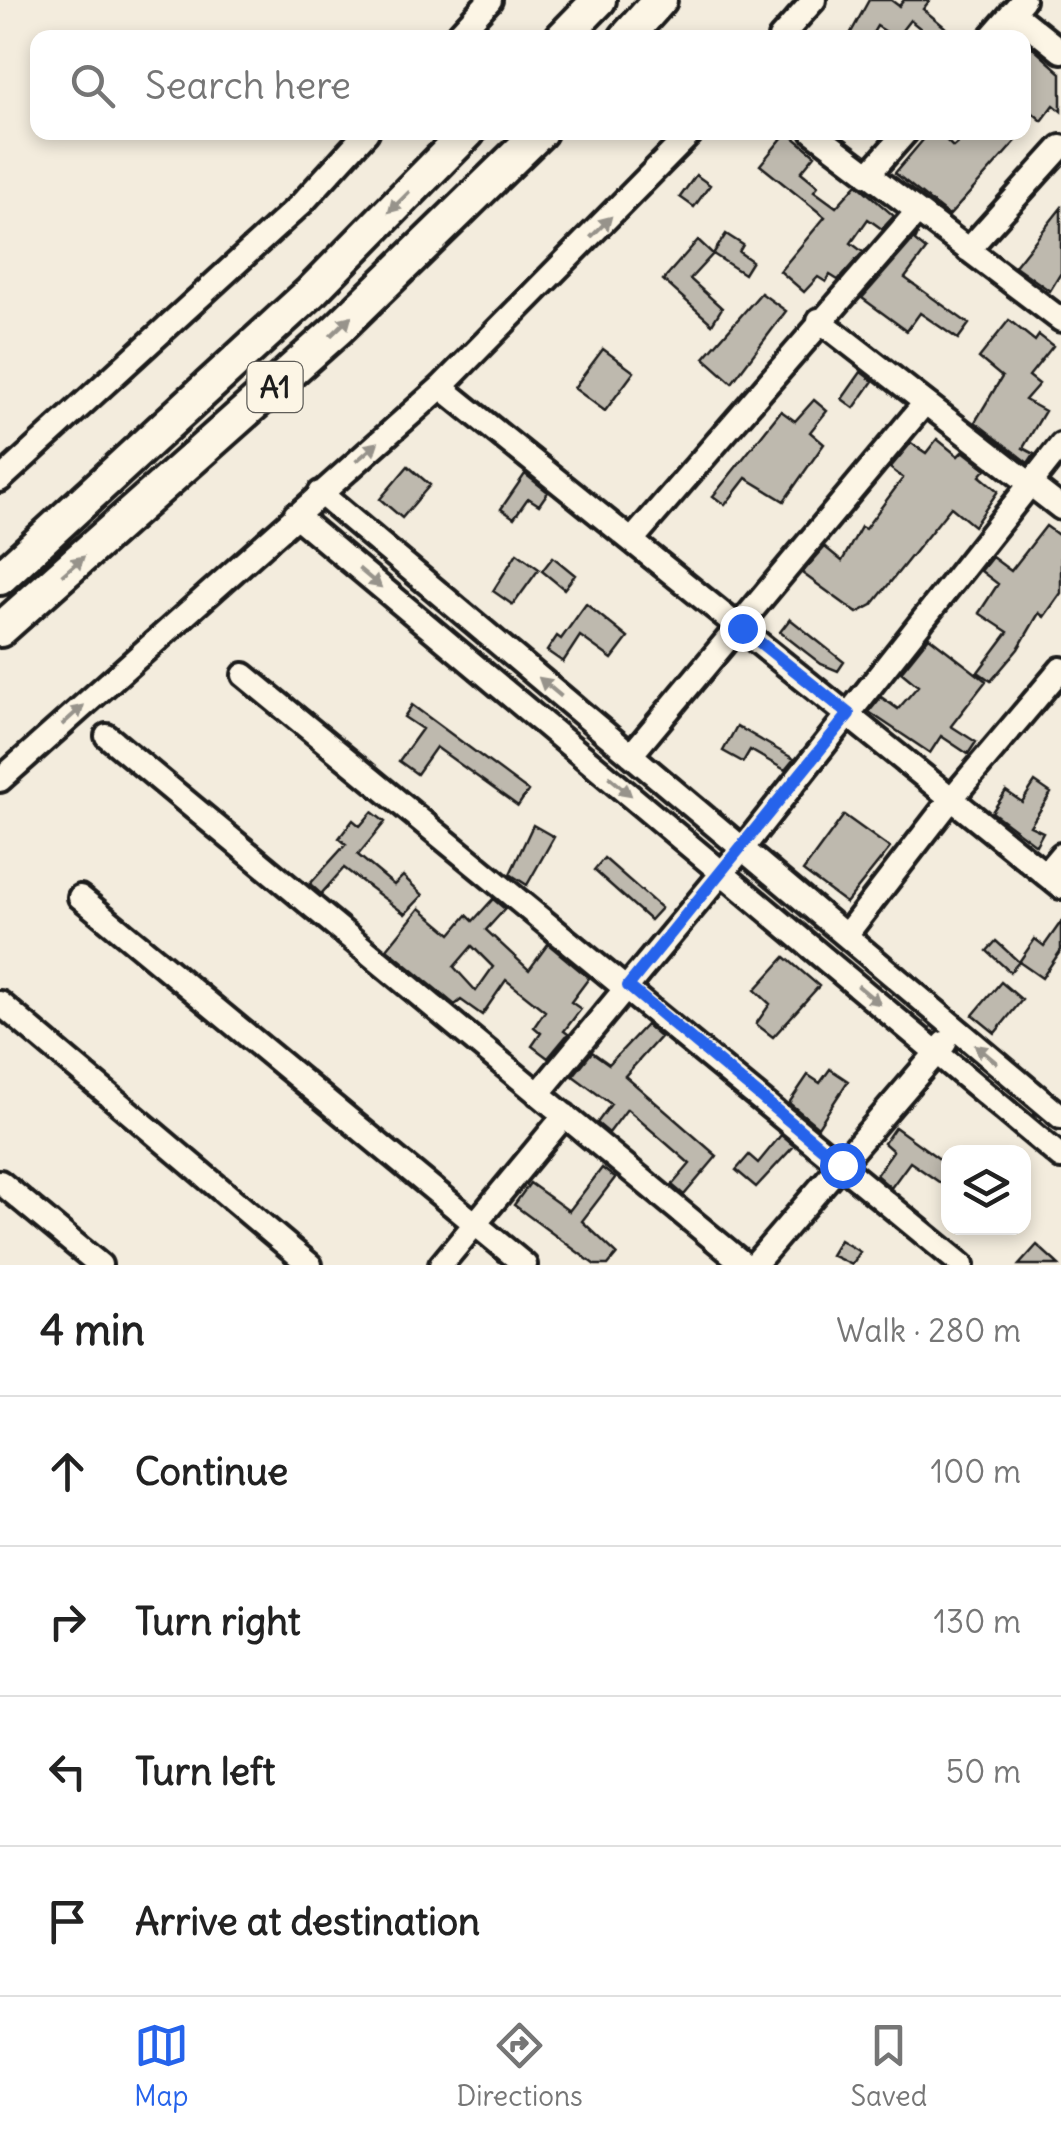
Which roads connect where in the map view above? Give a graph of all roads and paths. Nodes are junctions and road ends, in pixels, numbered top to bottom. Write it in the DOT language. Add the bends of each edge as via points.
graph roads {
  1 [pos="490,0"];
  2 [pos="599,0"];
  3 [pos="660,0"];
  4 [pos="814,0"];
  5 [pos="1017,6"];
  6 [pos="462,30"];
  7 [pos="570,30"];
  8 [pos="633,30"];
  9 [pos="787,30"];
  10 [pos="997,30"];
  11 [pos="1061,51"];
  12 [pos="360,140"];
  13 [pos="460,140"];
  14 [pos="532,140"];
  15 [pos="684,140"];
  16 [pos="823,140"];
  17 [pos="899,140"];
  18 [pos="1061,148"];
  19 [pos="868,175"];
  20 [pos="918,212"];
  21 [pos="968,250"];
  22 [pos="819,320"];
  23 [pos="1061,320"];
  24 [pos="441,387"];
  25 [pos="924,404"];
  26 [pos="1061,445"];
  27 [pos="0,480"];
  28 [pos="1029,483"];
  29 [pos="320,493"];
  30 [pos="1061,508"];
  31 [pos="296,515"];
  32 [pos="632,540"];
  33 [pos="0,578"];
  34 [pos="742,628"];
  35 [pos="0,630"];
  36 [pos="1061,669"];
  37 [pos="244,675"];
  38 [pos="849,714"];
  39 [pos="107,736"];
  40 [pos="631,755"];
  41 [pos="0,780"];
  42 [pos="952,798"];
  43 [pos="742,849"];
  44 [pos="1061,855"];
  45 [pos="723,872"];
  46 [pos="1053,881"];
  47 [pos="80,897"];
  48 [pos="846,936"];
  49 [pos="628,986"];
  50 [pos="0,1003"];
  51 [pos="957,1030"];
  52 [pos="937,1053"];
  53 [pos="538,1094"];
  54 [pos="565,1115"];
  55 [pos="1061,1117"];
  56 [pos="1061,1157"];
  57 [pos="842,1165"];
  58 [pos="5,1194"];
  59 [pos="477,1225"];
  60 [pos="100,1265"];
  61 [pos="310,1265"];
  62 [pos="442,1265"];
  63 [pos="525,1265"];
  64 [pos="745,1265"];
  65 [pos="754,1265"];
  66 [pos="962,1265"];
  1 -- 6 [label="street"];
  2 -- 7 [label="highway"];
  3 -- 8 [label="highway"];
  4 -- 9 [label="street"];
  5 -- 10 [label="street"];
  5 -- 11 [label="street"];
  12 -- 27 [label="street" via="302,203"];
  13 -- 33 [label="highway, A1, one-way" via="310,292"];
  35 -- 14 [label="highway, A1, one-way" via="338,330"];
  24 -- 15 [label="street, one-way"];
  16 -- 19 [label="street"];
  17 -- 19 [label="street"];
  18 -- 21 [label="street"];
  19 -- 20 [label="street"];
  20 -- 21 [label="street"];
  20 -- 22 [label="street"];
  21 -- 23 [label="street"];
  22 -- 25 [label="street"];
  22 -- 32 [label="street"];
  29 -- 24 [label="street, one-way"];
  24 -- 32 [label="street"];
  25 -- 28 [label="street"];
  25 -- 34 [label="street"];
  26 -- 28 [label="street"];
  28 -- 30 [label="street"];
  28 -- 38 [label="street"];
  29 -- 31 [label="street"];
  40 -- 29 [label="street, one-way"];
  41 -- 31 [label="street, one-way"];
  31 -- 45 [label="street, one-way"];
  32 -- 34 [label="street"];
  34 -- 38 [label="street"];
  34 -- 40 [label="street"];
  36 -- 42 [label="street"];
  37 -- 49 [label="street"];
  38 -- 42 [label="street"];
  38 -- 43 [label="street"];
  39 -- 53 [label="street"];
  40 -- 43 [label="street"];
  42 -- 46 [label="street"];
  42 -- 48 [label="street"];
  43 -- 45 [label="street"];
  43 -- 48 [label="street"];
  44 -- 46 [label="street"];
  45 -- 49 [label="street"];
  45 -- 52 [label="street, one-way"];
  47 -- 59 [label="street"];
  48 -- 51 [label="street"];
  49 -- 53 [label="street"];
  49 -- 57 [label="street"];
  50 -- 61 [label="street"];
  51 -- 52 [label="street"];
  55 -- 51 [label="street, one-way"];
  52 -- 56 [label="street"];
  52 -- 57 [label="street"];
  53 -- 54 [label="street"];
  54 -- 59 [label="street"];
  54 -- 64 [label="street"];
  57 -- 65 [label="street"];
  57 -- 66 [label="street"];
  58 -- 60 [label="street"];
  59 -- 62 [label="street"];
  59 -- 63 [label="street"];
}
